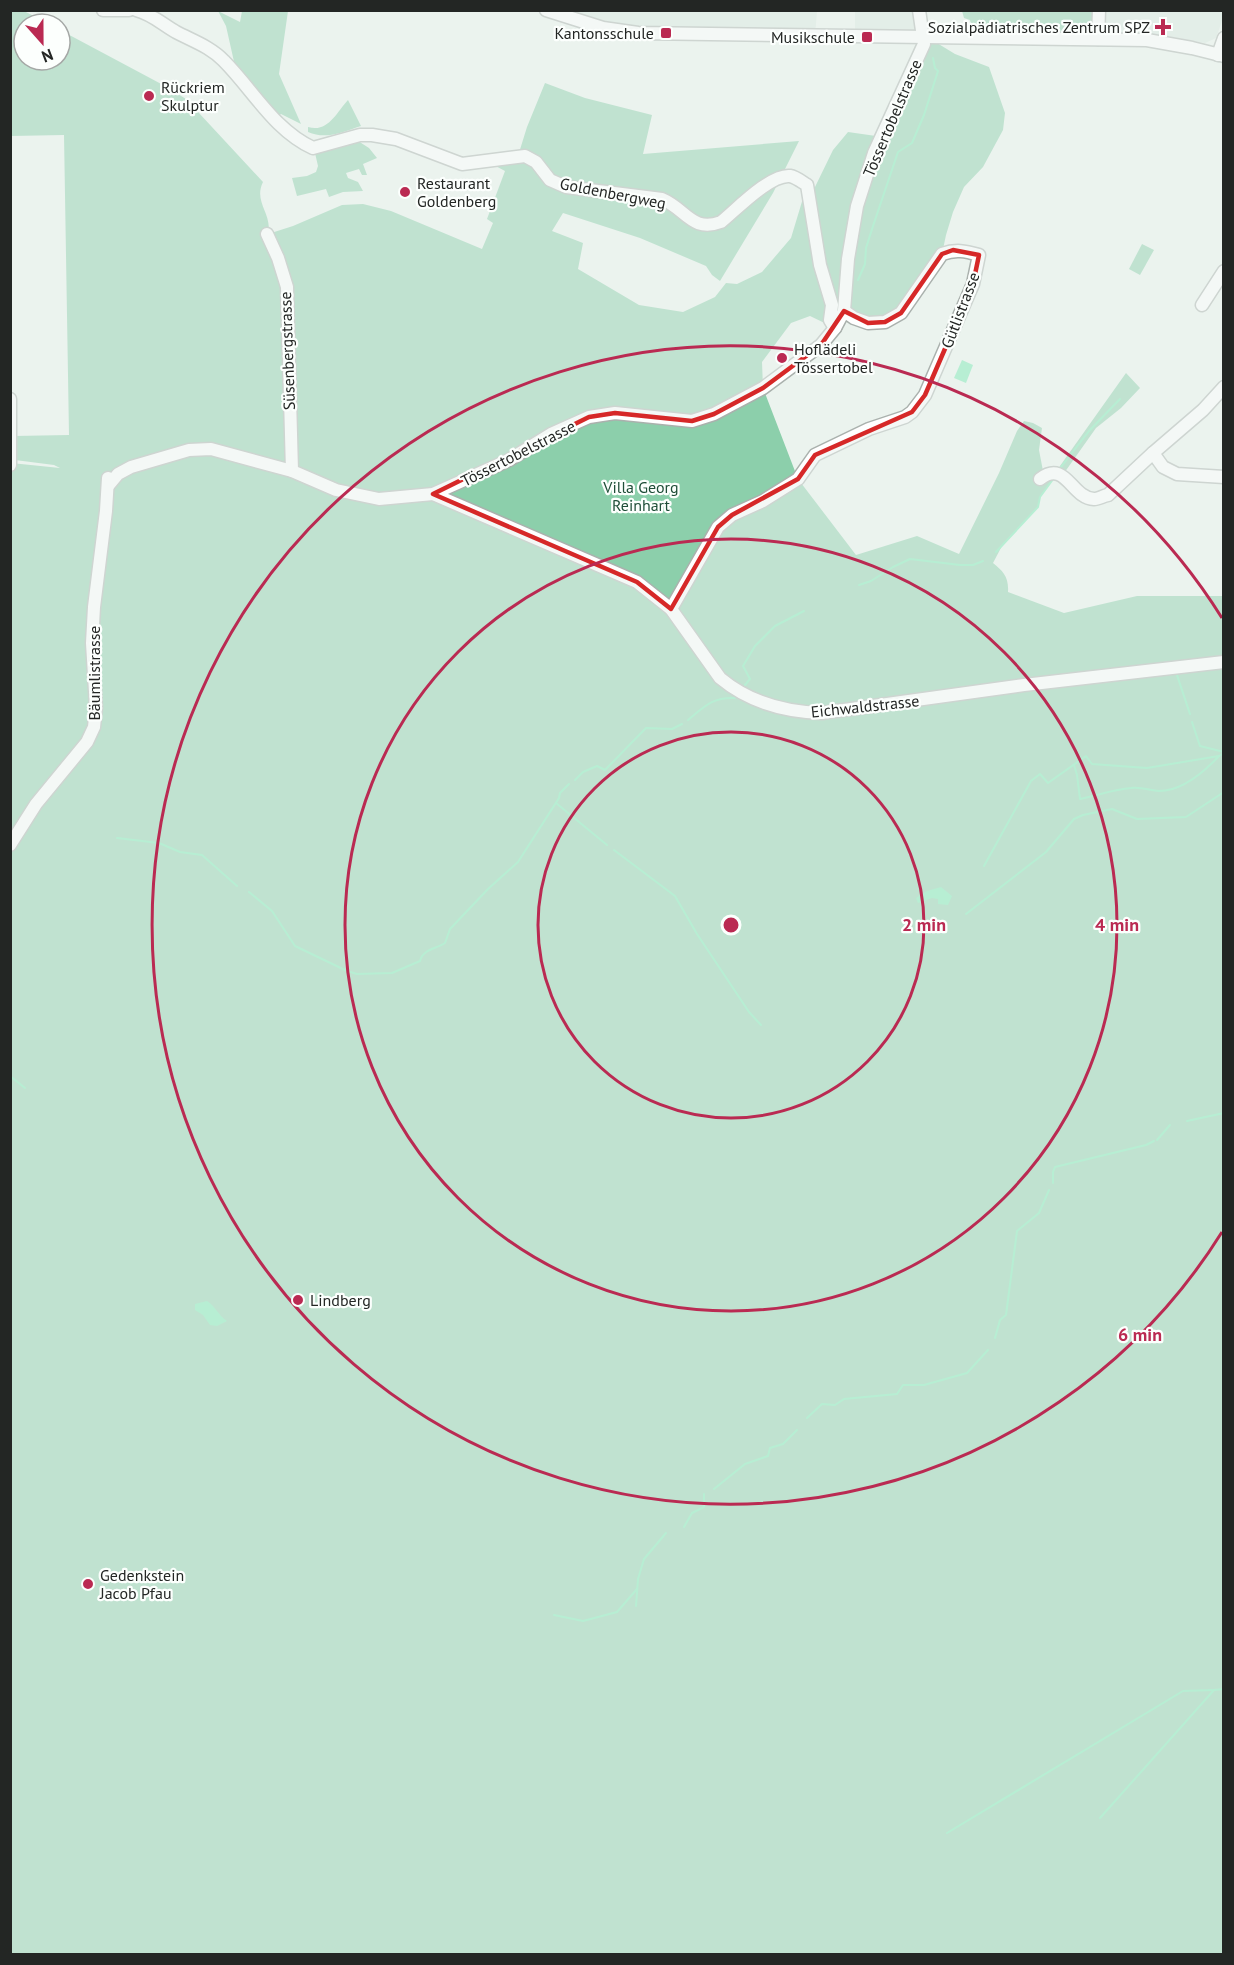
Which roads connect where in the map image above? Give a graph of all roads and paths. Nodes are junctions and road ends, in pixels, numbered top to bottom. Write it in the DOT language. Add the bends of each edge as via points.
graph roads {
  1 [pos="104,10"];
  2 [pos="129,10"];
  3 [pos="136,10"];
  4 [pos="546,10"];
  5 [pos="919,10"];
  6 [pos="1099,10"];
  7 [pos="924,37"];
  8 [pos="1224,38"];
  9 [pos="1098,39"];
  10 [pos="1221,56"];
  11 [pos="267,234"];
  12 [pos="1224,271"];
  13 [pos="1202,305"];
  14 [pos="844,311"];
  15 [pos="835,327"];
  16 [pos="1223,387"];
  17 [pos="10,399"];
  18 [pos="1153,453"];
  19 [pos="10,465"];
  20 [pos="292,471"];
  21 [pos="1224,477"];
  22 [pos="1040,479"];
  23 [pos="108,480"];
  24 [pos="433,494"];
  25 [pos="671,609"];
  26 [pos="1224,662"];
  27 [pos="10,845"];
  1 -- 2 [label="street"];
  3 -- 15 [label="street, Goldenbergweg" via="149,13 224,60 295,139 313,147 372,135 396,139 462,164 525,156 536,162 550,180 566,188 662,199 692,221 711,226 770,181 790,176 799,180 807,185 820,265 832,305 830,320"];
  4 -- 7 [label="street" via="603,28 638,33"];
  5 -- 7 [label="street, Tössertobelstrasse"];
  6 -- 9 [label="street"];
  7 -- 9 [label="street"];
  7 -- 14 [label="street, Tössertobelstrasse" via="874,153 857,206"];
  8 -- 10 [label="street"];
  9 -- 10 [label="street" via="1147,40"];
  11 -- 20 [label="street, Süsenbergstrasse" via="287,287"];
  12 -- 13 [label="street"];
  14 -- 15 [label="street, Tössertobelstrasse"];
  14 -- 25 [label="street, Gütlistrasse" via="868,323 885,322 901,314 942,254 953,250 979,255 973,284 925,396 912,412 815,455 798,479 732,515 718,527"];
  15 -- 24 [label="street, Tössertobelstrasse" via="821,345 763,388 714,414 692,421 615,413 589,417 551,434 510,460"];
  16 -- 18 [label="street" via="1203,410"];
  17 -- 19 [label="street"];
  18 -- 21 [label="street" via="1163,468 1177,474"];
  18 -- 22 [label="street" via="1108,495 1099,498 1080,494 1055,473"];
  20 -- 23 [label="street, Tössertobelstrasse" via="211,449 189,450 132,467"];
  20 -- 24 [label="street, Tössertobelstrasse" via="336,489 379,499"];
  23 -- 27 [label="street, Bäumlistrasse" via="94,607 94,727"];
  24 -- 25 [label="street, Eichwaldstrasse" via="637,582"];
  25 -- 26 [label="street, Eichwaldstrasse" via="720,678 762,703 794,712 822,713"];
}
